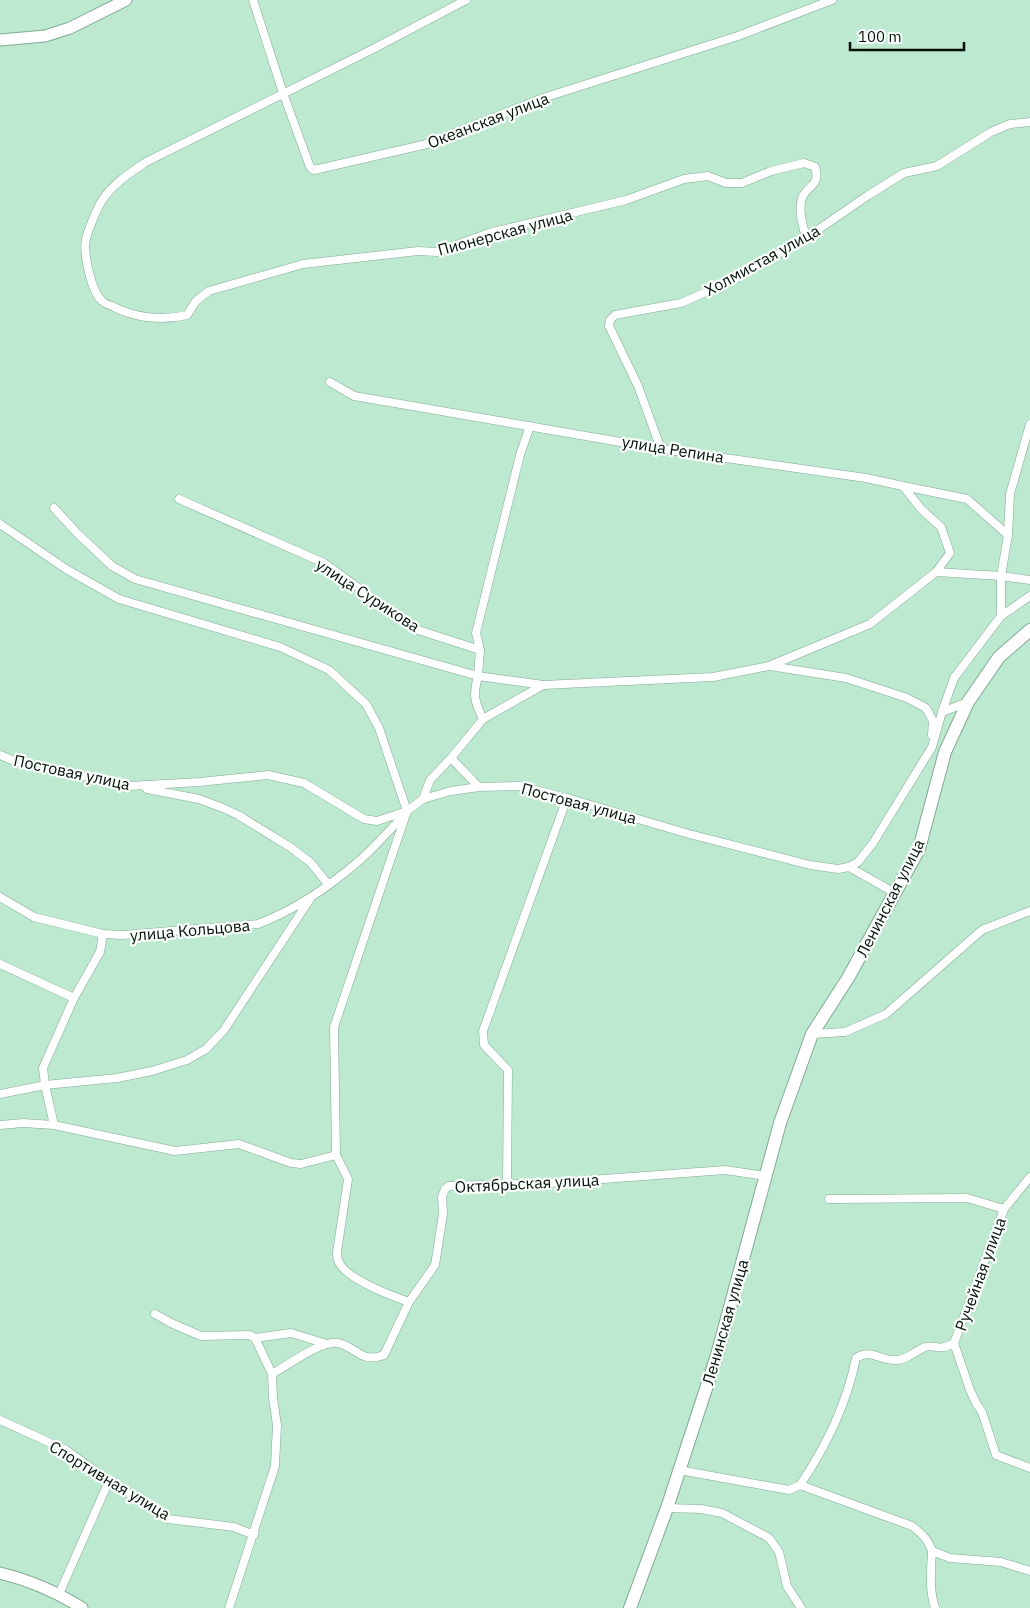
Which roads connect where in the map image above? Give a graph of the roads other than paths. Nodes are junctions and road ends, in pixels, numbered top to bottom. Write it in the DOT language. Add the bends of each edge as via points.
graph roads {
  1 [pos="126,0"];
  2 [pos="253,0"];
  3 [pos="466,0"];
  4 [pos="832,0"];
  5 [pos="0,40"];
  6 [pos="283,93"];
  7 [pos="1030,122"];
  8 [pos="806,238"];
  9 [pos="330,382"];
  10 [pos="1030,424"];
  11 [pos="530,426"];
  12 [pos="1028,439"];
  13 [pos="661,449"];
  14 [pos="903,486"];
  15 [pos="179,499"];
  16 [pos="54,508"];
  17 [pos="0,524"];
  18 [pos="1008,535"];
  19 [pos="936,572"];
  20 [pos="1001,576"];
  21 [pos="1030,580"];
  22 [pos="1030,596"];
  23 [pos="1001,616"];
  24 [pos="1030,630"];
  25 [pos="480,650"];
  26 [pos="769,666"];
  27 [pos="478,676"];
  28 [pos="543,685"];
  29 [pos="968,702"];
  30 [pos="942,712"];
  31 [pos="483,719"];
  32 [pos="932,747"];
  33 [pos="945,752"];
  34 [pos="0,755"];
  35 [pos="451,758"];
  36 [pos="144,785"];
  37 [pos="479,787"];
  38 [pos="567,798"];
  39 [pos="423,800"];
  40 [pos="408,811"];
  41 [pos="849,867"];
  42 [pos="328,884"];
  43 [pos="895,893"];
  44 [pos="0,897"];
  45 [pos="312,897"];
  46 [pos="1030,911"];
  47 [pos="103,934"];
  48 [pos="0,964"];
  49 [pos="74,998"];
  50 [pos="812,1034"];
  51 [pos="45,1085"];
  52 [pos="0,1094"];
  53 [pos="0,1125"];
  54 [pos="54,1125"];
  55 [pos="336,1155"];
  56 [pos="766,1176"];
  57 [pos="1030,1177"];
  58 [pos="507,1184"];
  59 [pos="829,1199"];
  60 [pos="1004,1209"];
  61 [pos="409,1302"];
  62 [pos="155,1314"];
  63 [pos="255,1338"];
  64 [pos="954,1343"];
  65 [pos="328,1344"];
  66 [pos="272,1374"];
  67 [pos="0,1420"];
  68 [pos="1030,1468"];
  69 [pos="679,1470"];
  70 [pos="109,1481"];
  71 [pos="800,1485"];
  72 [pos="667,1508"];
  73 [pos="254,1535"];
  74 [pos="932,1552"];
  75 [pos="1030,1571"];
  76 [pos="0,1573"];
  77 [pos="59,1594"];
  78 [pos="82,1608"];
  79 [pos="228,1608"];
  80 [pos="630,1608"];
  81 [pos="801,1608"];
  82 [pos="935,1608"];
  1 -- 5 [label="street" via="70,28 45,36"];
  2 -- 6 [label="street, Океанская улица"];
  3 -- 6 [label="street"];
  4 -- 6 [label="street, Океанская улица" via="738,36 543,98 427,144 314,170 310,168"];
  6 -- 8 [label="street, Пионерская улица" via="146,162 117,182 102,201 86,239 93,286 102,301 124,312 173,318 187,315 196,301 209,291 303,264 437,252 488,233 626,200 684,179 708,176 726,183 742,183 771,171 804,163 815,167 817,174 814,184 803,197 800,217"];
  7 -- 8 [label="street, Холмистая улица" via="1010,124 991,132 937,166 904,174"];
  8 -- 13 [label="street, Холмистая улица" via="733,280 681,303 614,315 610,320"];
  9 -- 11 [label="street, улица Репина" via="354,396"];
  10 -- 12 [label="street"];
  11 -- 13 [label="street, улица Репина"];
  11 -- 25 [label="street" via="476,633"];
  12 -- 18 [label="street" via="1010,494"];
  13 -- 14 [label="street, улица Репина"];
  14 -- 18 [label="street, улица Репина" via="967,499"];
  14 -- 19 [label="street" via="920,509 941,527 950,553"];
  15 -- 25 [label="street, улица Сурикова" via="324,563 416,629"];
  16 -- 27 [label="street" via="112,566 135,579"];
  17 -- 40 [label="street" via="66,569 119,599 280,647 329,670 366,704 375,720"];
  18 -- 20 [label="street"];
  19 -- 20 [label="street"];
  19 -- 26 [label="street" via="870,624"];
  20 -- 21 [label="street"];
  20 -- 23 [label="street"];
  22 -- 23 [label="street"];
  23 -- 30 [label="street" via="954,678"];
  24 -- 29 [label="main road, Ленинская улица" via="999,657"];
  25 -- 27 [label="street"];
  26 -- 28 [label="street" via="713,677"];
  26 -- 32 [label="street" via="846,678 907,698 926,708 933,721"];
  27 -- 28 [label="street"];
  27 -- 31 [label="street" via="473,694"];
  28 -- 31 [label="street"];
  29 -- 30 [label="street"];
  29 -- 33 [label="main road, Ленинская улица"];
  30 -- 32 [label="street"];
  31 -- 35 [label="street"];
  32 -- 33 [label="street"];
  32 -- 41 [label="street" via="873,843 858,862"];
  33 -- 43 [label="main road, Ленинская улица" via="919,849"];
  34 -- 36 [label="street, Постовая улица" via="14,762 130,786"];
  35 -- 37 [label="street"];
  35 -- 39 [label="street" via="430,780"];
  36 -- 40 [label="street, Постовая улица" via="268,774 304,783 364,819 377,821"];
  36 -- 42 [label="street, Постовая улица" via="147,789 199,799 238,815 310,862"];
  37 -- 38 [label="street, Постовая улица" via="519,786"];
  37 -- 39 [label="street, Постовая улица"];
  38 -- 41 [label="street, Постовая улица" via="689,834 810,864"];
  38 -- 58 [label="street" via="484,1031 484,1045 508,1070"];
  39 -- 40 [label="street, Постовая улица"];
  40 -- 42 [label="street, улица Кольцова" via="360,860"];
  40 -- 55 [label="street" via="334,1027"];
  41 -- 43 [label="street"];
  42 -- 45 [label="street, улица Кольцова"];
  43 -- 50 [label="main road, Ленинская улица" via="848,978"];
  44 -- 47 [label="street, улица Кольцова" via="34,917"];
  45 -- 47 [label="street, улица Кольцова" via="258,924"];
  45 -- 51 [label="street" via="224,1030 206,1049 187,1060 152,1071"];
  46 -- 50 [label="street" via="982,930 886,1014 845,1032"];
  47 -- 49 [label="street" via="100,952"];
  48 -- 49 [label="street"];
  49 -- 51 [label="street" via="44,1068"];
  50 -- 56 [label="main road, Ленинская улица" via="780,1122"];
  51 -- 52 [label="street"];
  51 -- 54 [label="street"];
  53 -- 54 [label="street"];
  54 -- 55 [label="street" via="174,1151 239,1144 301,1164"];
  55 -- 61 [label="street" via="348,1179 338,1260 354,1277 387,1295"];
  56 -- 58 [label="street, Октябрьская улица" via="725,1170"];
  56 -- 69 [label="main road, Ленинская улица" via="717,1355"];
  57 -- 60 [label="street, Ручейная улица"];
  58 -- 61 [label="street, Октябрьская улица" via="449,1186 445,1189 435,1265"];
  59 -- 60 [label="street" via="967,1198"];
  60 -- 64 [label="street, Ручейная улица"];
  61 -- 65 [label="street, Октябрьская улица" via="384,1355 368,1358 336,1342"];
  62 -- 63 [label="street" via="201,1336 250,1335"];
  63 -- 65 [label="street" via="291,1333"];
  63 -- 66 [label="street"];
  64 -- 68 [label="street" via="996,1455"];
  64 -- 71 [label="street, Ручейная улица" via="941,1349 926,1347 900,1360 860,1354 833,1424"];
  65 -- 66 [label="street" via="305,1352"];
  66 -- 73 [label="street" via="277,1425 275,1466"];
  67 -- 70 [label="street, Спортивная улица" via="66,1450"];
  69 -- 71 [label="street" via="789,1490"];
  69 -- 72 [label="main road, Ленинская улица"];
  70 -- 73 [label="street, Спортивная улица" via="168,1519 234,1527"];
  70 -- 77 [label="street"];
  71 -- 74 [label="street" via="912,1526 924,1536"];
  72 -- 80 [label="main road, Ленинская улица"];
  72 -- 81 [label="street" via="722,1513 769,1538 778,1552 787,1586"];
  73 -- 79 [label="street"];
  74 -- 75 [label="street" via="950,1558 1001,1562"];
  74 -- 82 [label="street" via="930,1578"];
  76 -- 77 [label="street"];
  77 -- 78 [label="street"];
}
